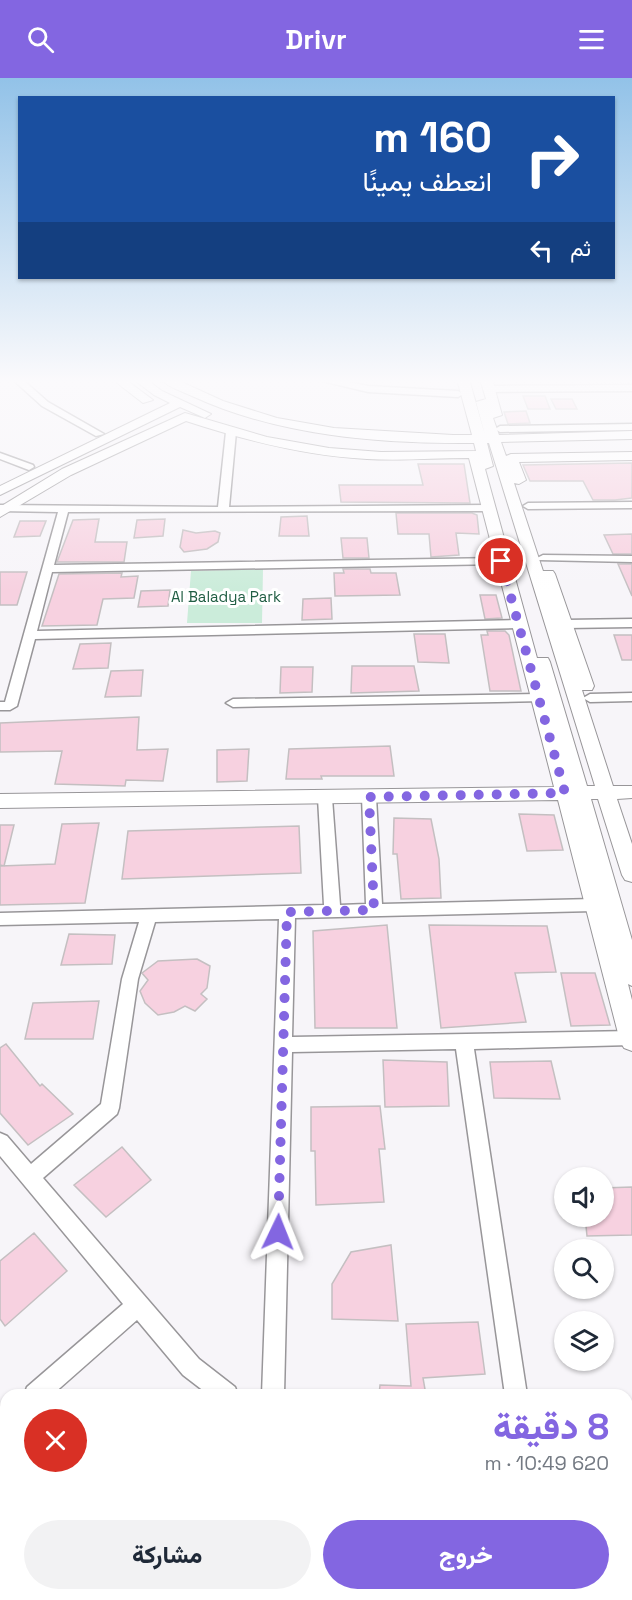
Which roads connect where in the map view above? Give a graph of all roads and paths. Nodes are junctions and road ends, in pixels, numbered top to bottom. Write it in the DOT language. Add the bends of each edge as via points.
graph roads {
  1 [pos="65,450"];
  2 [pos="81,450"];
  3 [pos="95,450"];
  4 [pos="115,450"];
  5 [pos="229,450"];
  6 [pos="322,450"];
  7 [pos="492,450"];
  8 [pos="493,450"];
  9 [pos="0,456"];
  10 [pos="632,456"];
  11 [pos="29,467"];
  12 [pos="0,483"];
  13 [pos="0,491"];
  14 [pos="632,505"];
  15 [pos="528,506"];
  16 [pos="2,508"];
  17 [pos="64,508"];
  18 [pos="488,508"];
  19 [pos="223,510"];
  20 [pos="543,558"];
  21 [pos="632,559"];
  22 [pos="501,561"];
  23 [pos="47,569"];
  24 [pos="632,623"];
  25 [pos="518,624"];
  26 [pos="566,624"];
  27 [pos="28,635"];
  28 [pos="632,697"];
  29 [pos="538,698"];
  30 [pos="590,698"];
  31 [pos="233,703"];
  32 [pos="0,706"];
  33 [pos="620,792"];
  34 [pos="572,793"];
  35 [pos="369,797"];
  36 [pos="325,798"];
  37 [pos="0,801"];
  38 [pos="632,828"];
  39 [pos="632,874"];
  40 [pos="594,904"];
  41 [pos="374,910"];
  42 [pos="332,911"];
  43 [pos="287,912"];
  44 [pos="149,915"];
  45 [pos="0,920"];
  46 [pos="632,977"];
  47 [pos="632,1040"];
  48 [pos="465,1042"];
  49 [pos="283,1045"];
  50 [pos="0,1142"];
  51 [pos="30,1177"];
  52 [pos="138,1305"];
  53 [pos="42,1389"];
  54 [pos="218,1389"];
  55 [pos="273,1389"];
  56 [pos="515,1389"];
  1 -- 11 [label="main road"];
  2 -- 13 [label="main road"];
  3 -- 16 [label="main road"];
  4 -- 16 [label="main road"];
  5 -- 19 [label="street"];
  6 -- 18 [label="main road" via="352,454 474,454"];
  7 -- 34 [label="main road"];
  8 -- 33 [label="main road" via="542,595"];
  9 -- 11 [label="street"];
  10 -- 15 [label="main road" via="511,458"];
  11 -- 12 [label="main road"];
  14 -- 15 [label="street"];
  15 -- 20 [label="main road"];
  16 -- 17 [label="street"];
  17 -- 19 [label="street"];
  17 -- 23 [label="street"];
  18 -- 19 [label="street"];
  18 -- 22 [label="main road"];
  20 -- 21 [label="street"];
  20 -- 26 [label="main road"];
  22 -- 23 [label="street"];
  22 -- 25 [label="main road"];
  23 -- 27 [label="street"];
  24 -- 26 [label="street"];
  25 -- 27 [label="street"];
  25 -- 29 [label="main road"];
  26 -- 30 [label="main road"];
  27 -- 32 [label="street" via="10,706"];
  28 -- 30 [label="street"];
  29 -- 31 [label="street"];
  29 -- 34 [label="main road"];
  30 -- 33 [label="main road"];
  33 -- 34 [label="main road"];
  33 -- 38 [label="main road"];
  33 -- 39 [label="main road"];
  34 -- 35 [label="main road"];
  34 -- 40 [label="main road"];
  34 -- 46 [label="main road"];
  35 -- 36 [label="main road"];
  35 -- 41 [label="street"];
  36 -- 37 [label="main road"];
  36 -- 42 [label="street"];
  40 -- 41 [label="street"];
  40 -- 47 [label="main road"];
  41 -- 42 [label="street"];
  42 -- 43 [label="street"];
  43 -- 44 [label="street"];
  43 -- 49 [label="street"];
  44 -- 45 [label="street"];
  44 -- 51 [label="street" via="130,979 110,1108"];
  47 -- 48 [label="street"];
  48 -- 49 [label="street"];
  48 -- 56 [label="street"];
  49 -- 55 [label="street"];
  50 -- 51 [label="street"];
  51 -- 52 [label="street"];
  52 -- 53 [label="street"];
  52 -- 54 [label="street" via="191,1367"];
}
